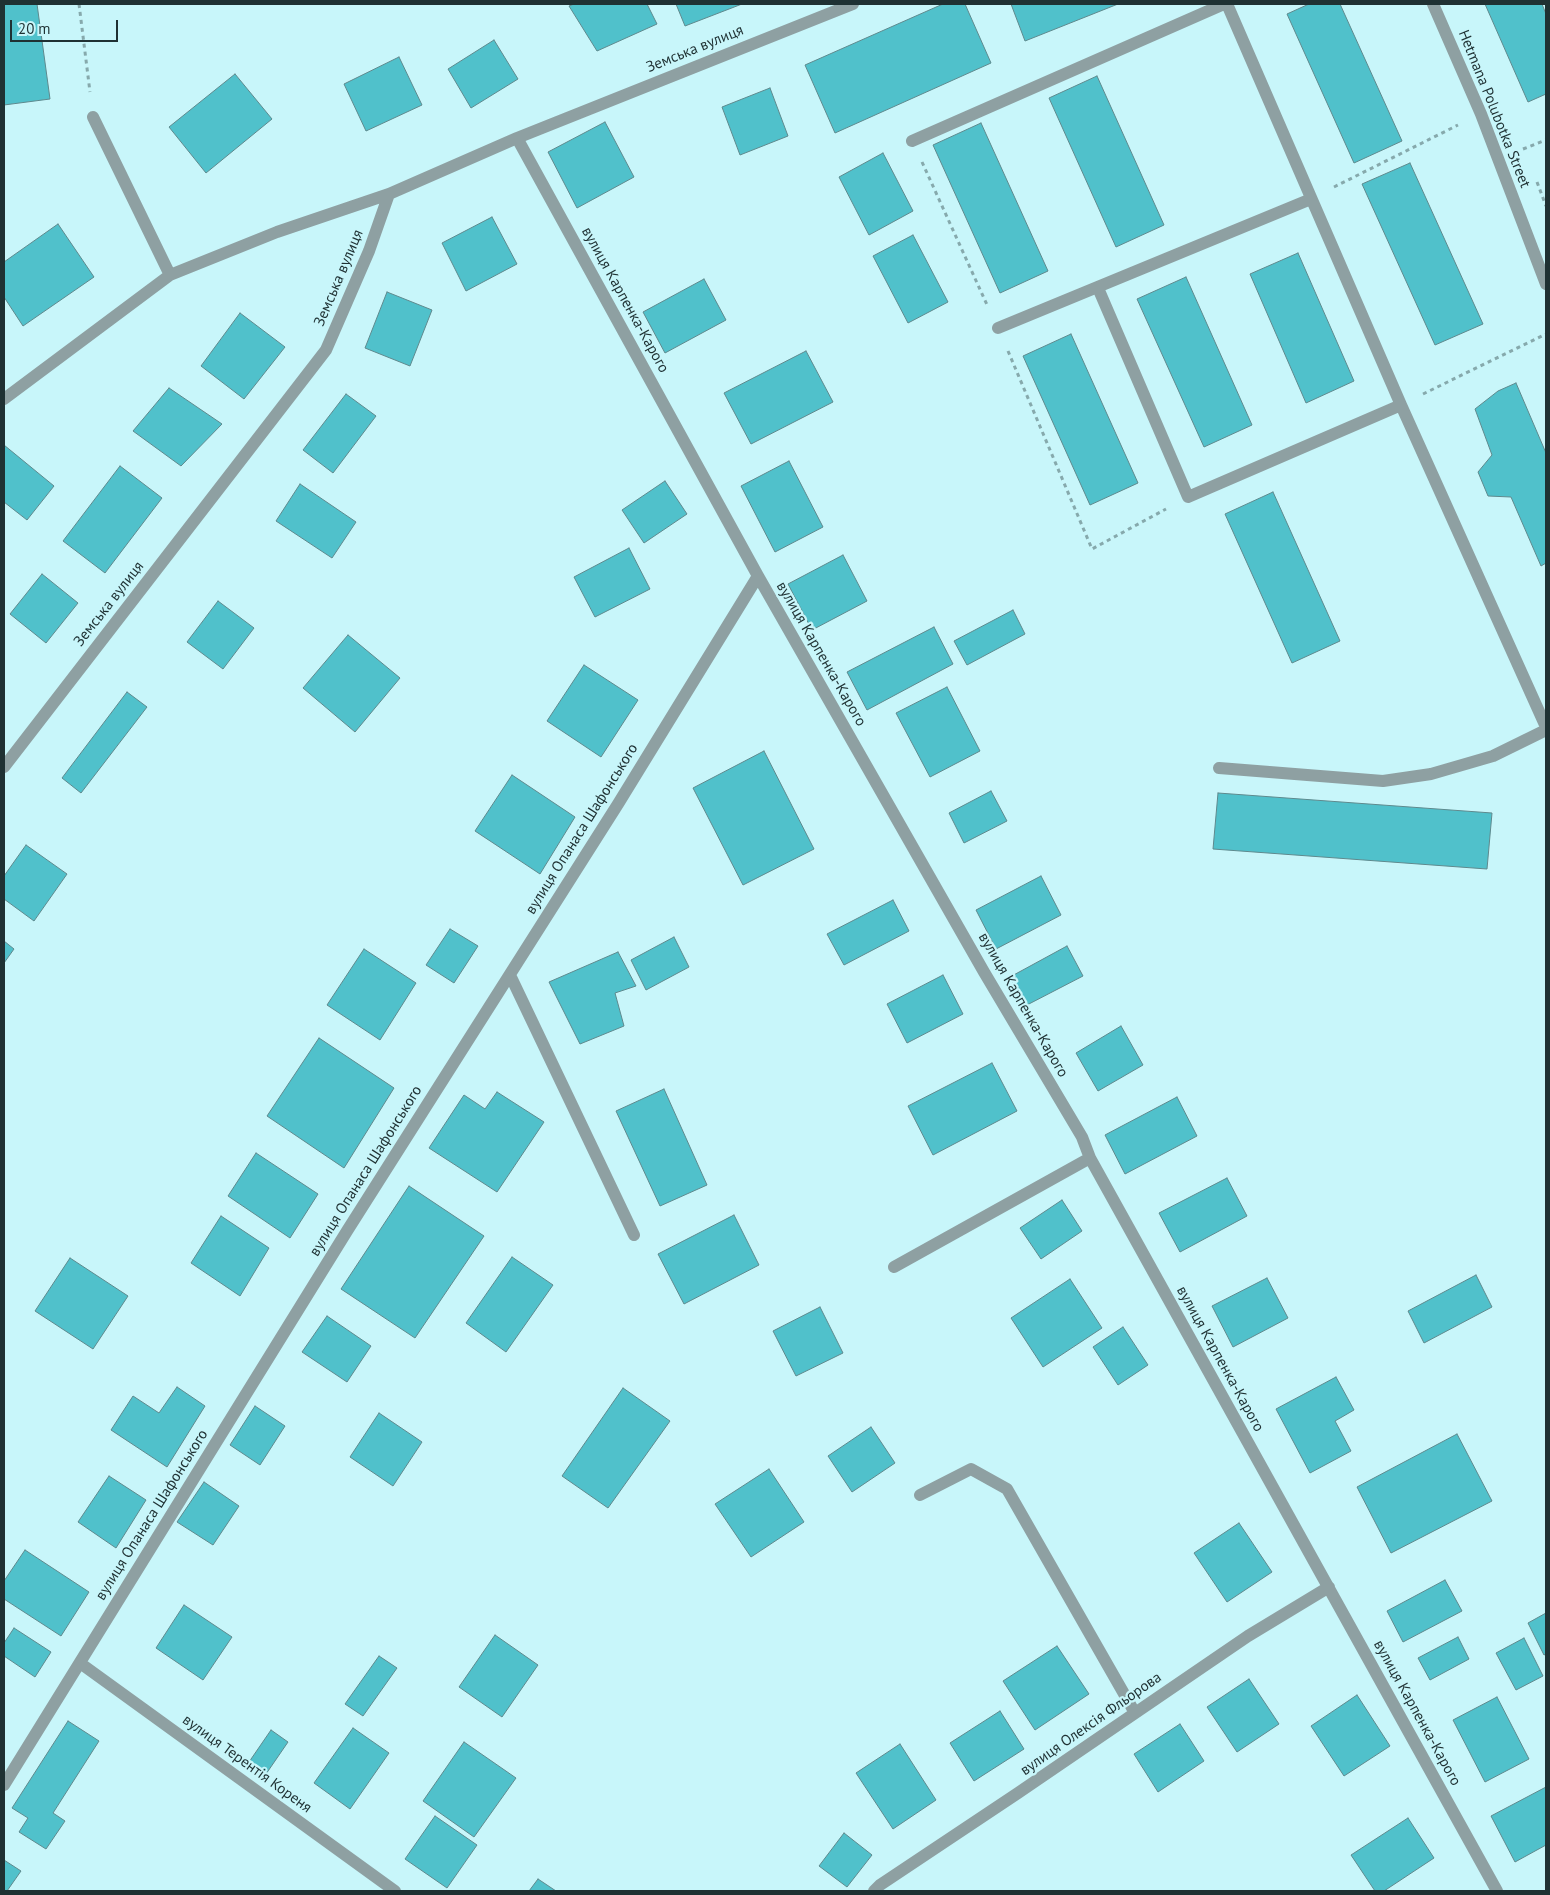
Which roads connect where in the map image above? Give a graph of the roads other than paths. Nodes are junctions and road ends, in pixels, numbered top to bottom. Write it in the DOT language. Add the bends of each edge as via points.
graph roads {
  1 [pos="853,4"];
  2 [pos="1226,4"];
  3 [pos="1433,4"];
  4 [pos="93,117"];
  5 [pos="517,138"];
  6 [pos="912,141"];
  7 [pos="389,194"];
  8 [pos="1312,198"];
  9 [pos="170,275"];
  10 [pos="1546,284"];
  11 [pos="1098,288"];
  12 [pos="998,328"];
  13 [pos="4,399"];
  14 [pos="1401,405"];
  15 [pos="758,576"];
  16 [pos="1546,729"];
  17 [pos="4,767"];
  18 [pos="1219,768"];
  19 [pos="510,975"];
  20 [pos="1090,1158"];
  21 [pos="634,1235"];
  22 [pos="894,1267"];
  23 [pos="920,1495"];
  24 [pos="1329,1587"];
  25 [pos="80,1663"];
  26 [pos="1135,1713"];
  27 [pos="4,1785"];
  28 [pos="395,1891"];
  29 [pos="874,1891"];
  30 [pos="1497,1891"];
  1 -- 5 [label="street, Земська вулиця"];
  2 -- 6 [label="street"];
  2 -- 8 [label="street"];
  3 -- 10 [label="street, Hetmana Polubotka Street" via="1481,114"];
  4 -- 9 [label="street"];
  5 -- 7 [label="street, Земська вулиця"];
  5 -- 15 [label="street, вулиця Карпенка-Карого"];
  7 -- 9 [label="street" via="277,232"];
  7 -- 17 [label="street, Земська вулиця" via="369,251 326,350"];
  8 -- 11 [label="street"];
  8 -- 14 [label="street"];
  9 -- 13 [label="street"];
  11 -- 12 [label="street"];
  11 -- 14 [label="street" via="1188,497"];
  14 -- 16 [label="street"];
  15 -- 19 [label="street, вулиця Опанаса Шафонського"];
  15 -- 20 [label="street, вулиця Карпенка-Карого" via="979,963 1082,1136"];
  16 -- 18 [label="street" via="1492,756 1431,774 1383,781"];
  19 -- 21 [label="street"];
  19 -- 25 [label="street, вулиця Опанаса Шафонського" via="352,1223"];
  20 -- 22 [label="street"];
  20 -- 24 [label="street, вулиця Карпенка-Карого"];
  23 -- 26 [label="street" via="971,1468 1007,1489"];
  24 -- 26 [label="street, вулиця Олексія Фльорова" via="1248,1636"];
  24 -- 30 [label="street, вулиця Карпенка-Карого"];
  25 -- 27 [label="street, вулиця Опанаса Шафонського"];
  25 -- 28 [label="street, вулиця Терентія Кореня"];
  26 -- 29 [label="street, вулиця Олексія Фльорова"];
}
